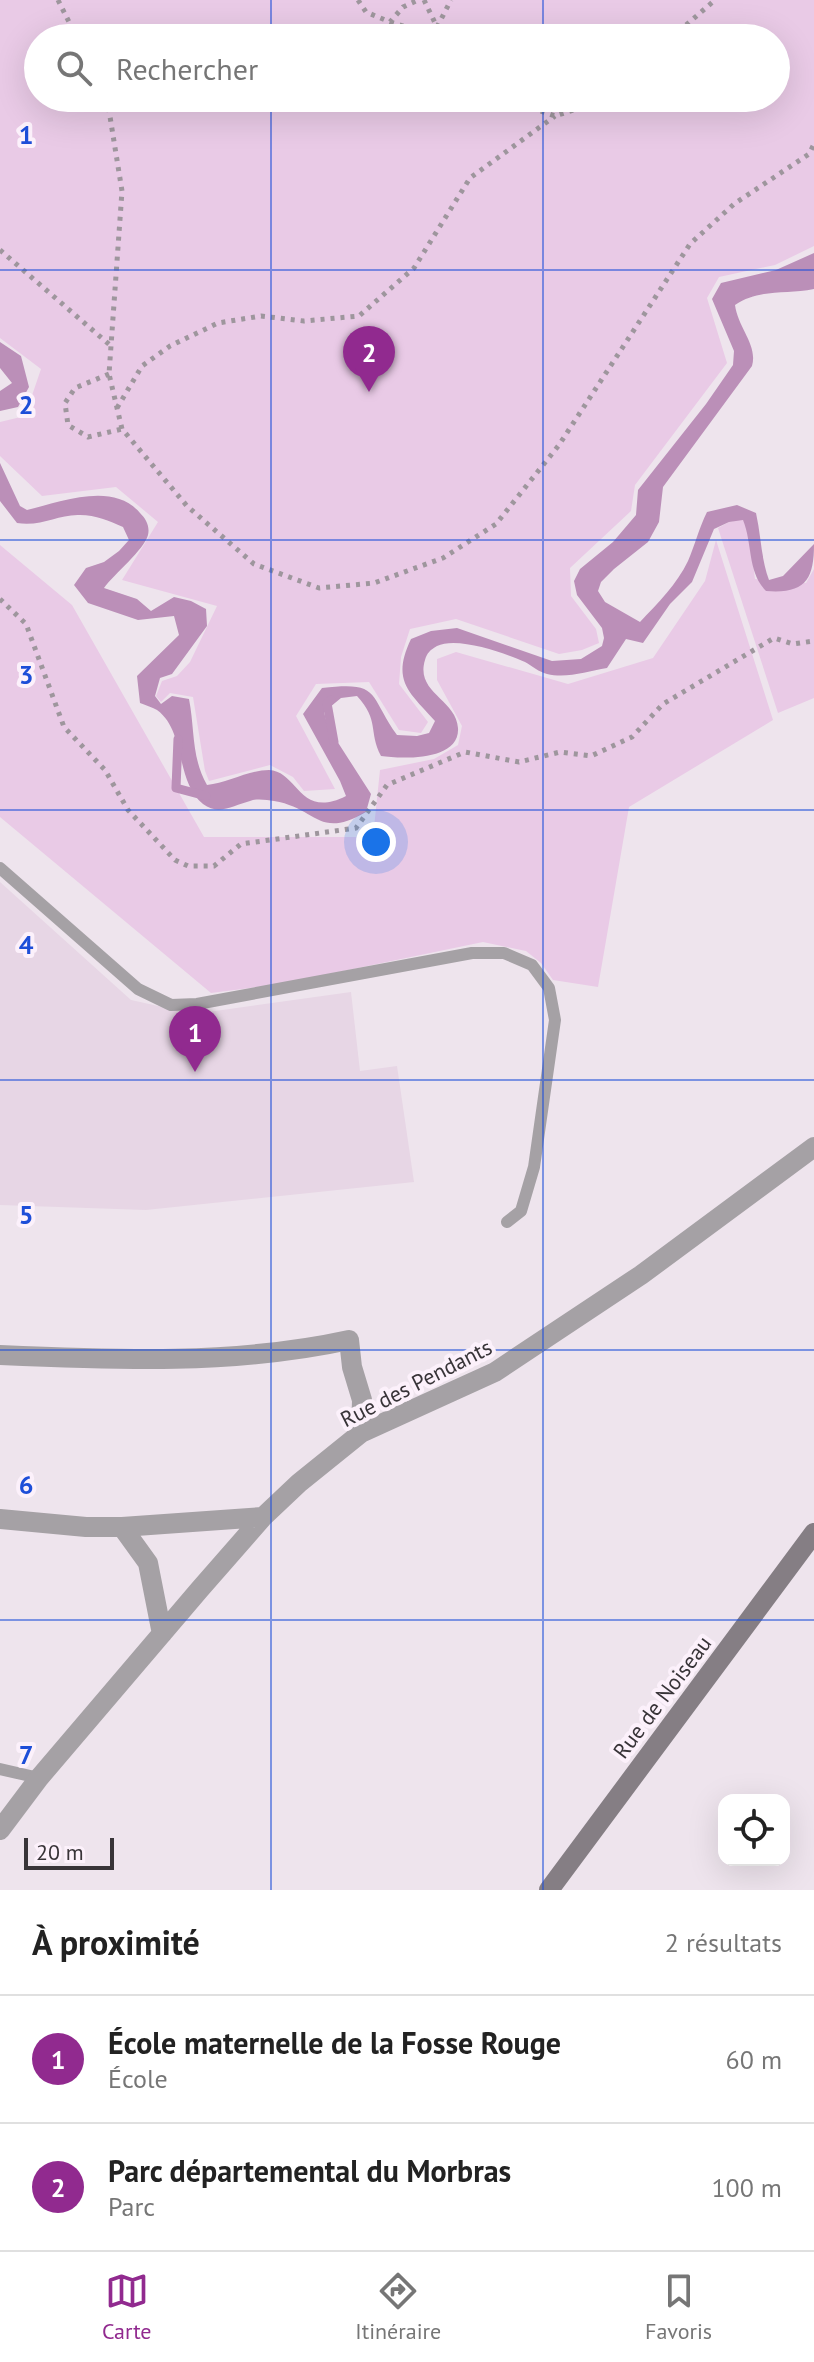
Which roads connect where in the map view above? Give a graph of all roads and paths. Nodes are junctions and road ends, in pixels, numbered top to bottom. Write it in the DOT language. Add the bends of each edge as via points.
graph roads {
  1 [pos="58,0"];
  2 [pos="358,0"];
  3 [pos="421,0"];
  4 [pos="451,0"];
  5 [pos="715,0"];
  6 [pos="390,22"];
  7 [pos="70,24"];
  8 [pos="397,24"];
  9 [pos="435,24"];
  10 [pos="439,24"];
  11 [pos="687,24"];
  12 [pos="109,112"];
  13 [pos="543,112"];
  14 [pos="567,112"];
  15 [pos="555,116"];
  16 [pos="814,144"];
  17 [pos="0,250"];
  18 [pos="111,346"];
  19 [pos="109,374"];
  20 [pos="117,408"];
  21 [pos="122,429"];
  22 [pos="0,599"];
  23 [pos="814,641"];
  24 [pos="0,868"];
  25 [pos="814,1147"];
  26 [pos="507,1222"];
  27 [pos="0,1355"];
  28 [pos="361,1433"];
  29 [pos="263,1517"];
  30 [pos="0,1519"];
  31 [pos="122,1527"];
  32 [pos="814,1533"];
  33 [pos="162,1634"];
  34 [pos="0,1769"];
  35 [pos="39,1778"];
  36 [pos="0,1830"];
  37 [pos="549,1890"];
  1 -- 7 [label="path"];
  2 -- 6 [label="path" via="366,12"];
  3 -- 6 [label="path" via="403,7"];
  3 -- 9 [label="path"];
  4 -- 10 [label="path"];
  5 -- 11 [label="path"];
  6 -- 8 [label="path"];
  12 -- 18 [label="path" via="122,191"];
  13 -- 15 [label="path"];
  14 -- 15 [label="path"];
  15 -- 20 [label="path" via="470,178 414,268 359,316 304,321 261,316 218,323 142,366"];
  16 -- 21 [label="path" via="809,154 734,204 690,244 559,445 496,524 443,558 374,583 319,588 254,564 187,506"];
  17 -- 18 [label="path"];
  18 -- 19 [label="path"];
  19 -- 20 [label="path"];
  19 -- 21 [label="path" via="75,388 65,403 68,425 88,437"];
  20 -- 21 [label="path"];
  22 -- 23 [label="path" via="26,624 64,727 105,770 128,810 175,860 188,866 214,866 241,844 356,828 387,785 465,752 519,762 560,752 591,756 632,737 663,704 774,638 793,644"];
  24 -- 26 [label="lane" via="138,989 171,1005 472,953 504,953 532,965 549,988 555,1020 534,1167 521,1211"];
  25 -- 28 [label="street, Rue des Pendants" via="641,1275 495,1372"];
  27 -- 28 [label="street" via="153,1361 310,1349 349,1340 362,1400"];
  28 -- 29 [label="street, Rue des Pendants"];
  29 -- 31 [label="street"];
  29 -- 33 [label="street, Rue des Pendants"];
  30 -- 31 [label="street"];
  31 -- 33 [label="street" via="148,1563"];
  32 -- 37 [label="street, Rue de Noiseau"];
  33 -- 35 [label="street, Rue des Pendants"];
  34 -- 35 [label="lane"];
  35 -- 36 [label="street, Rue des Pendants"];
}
